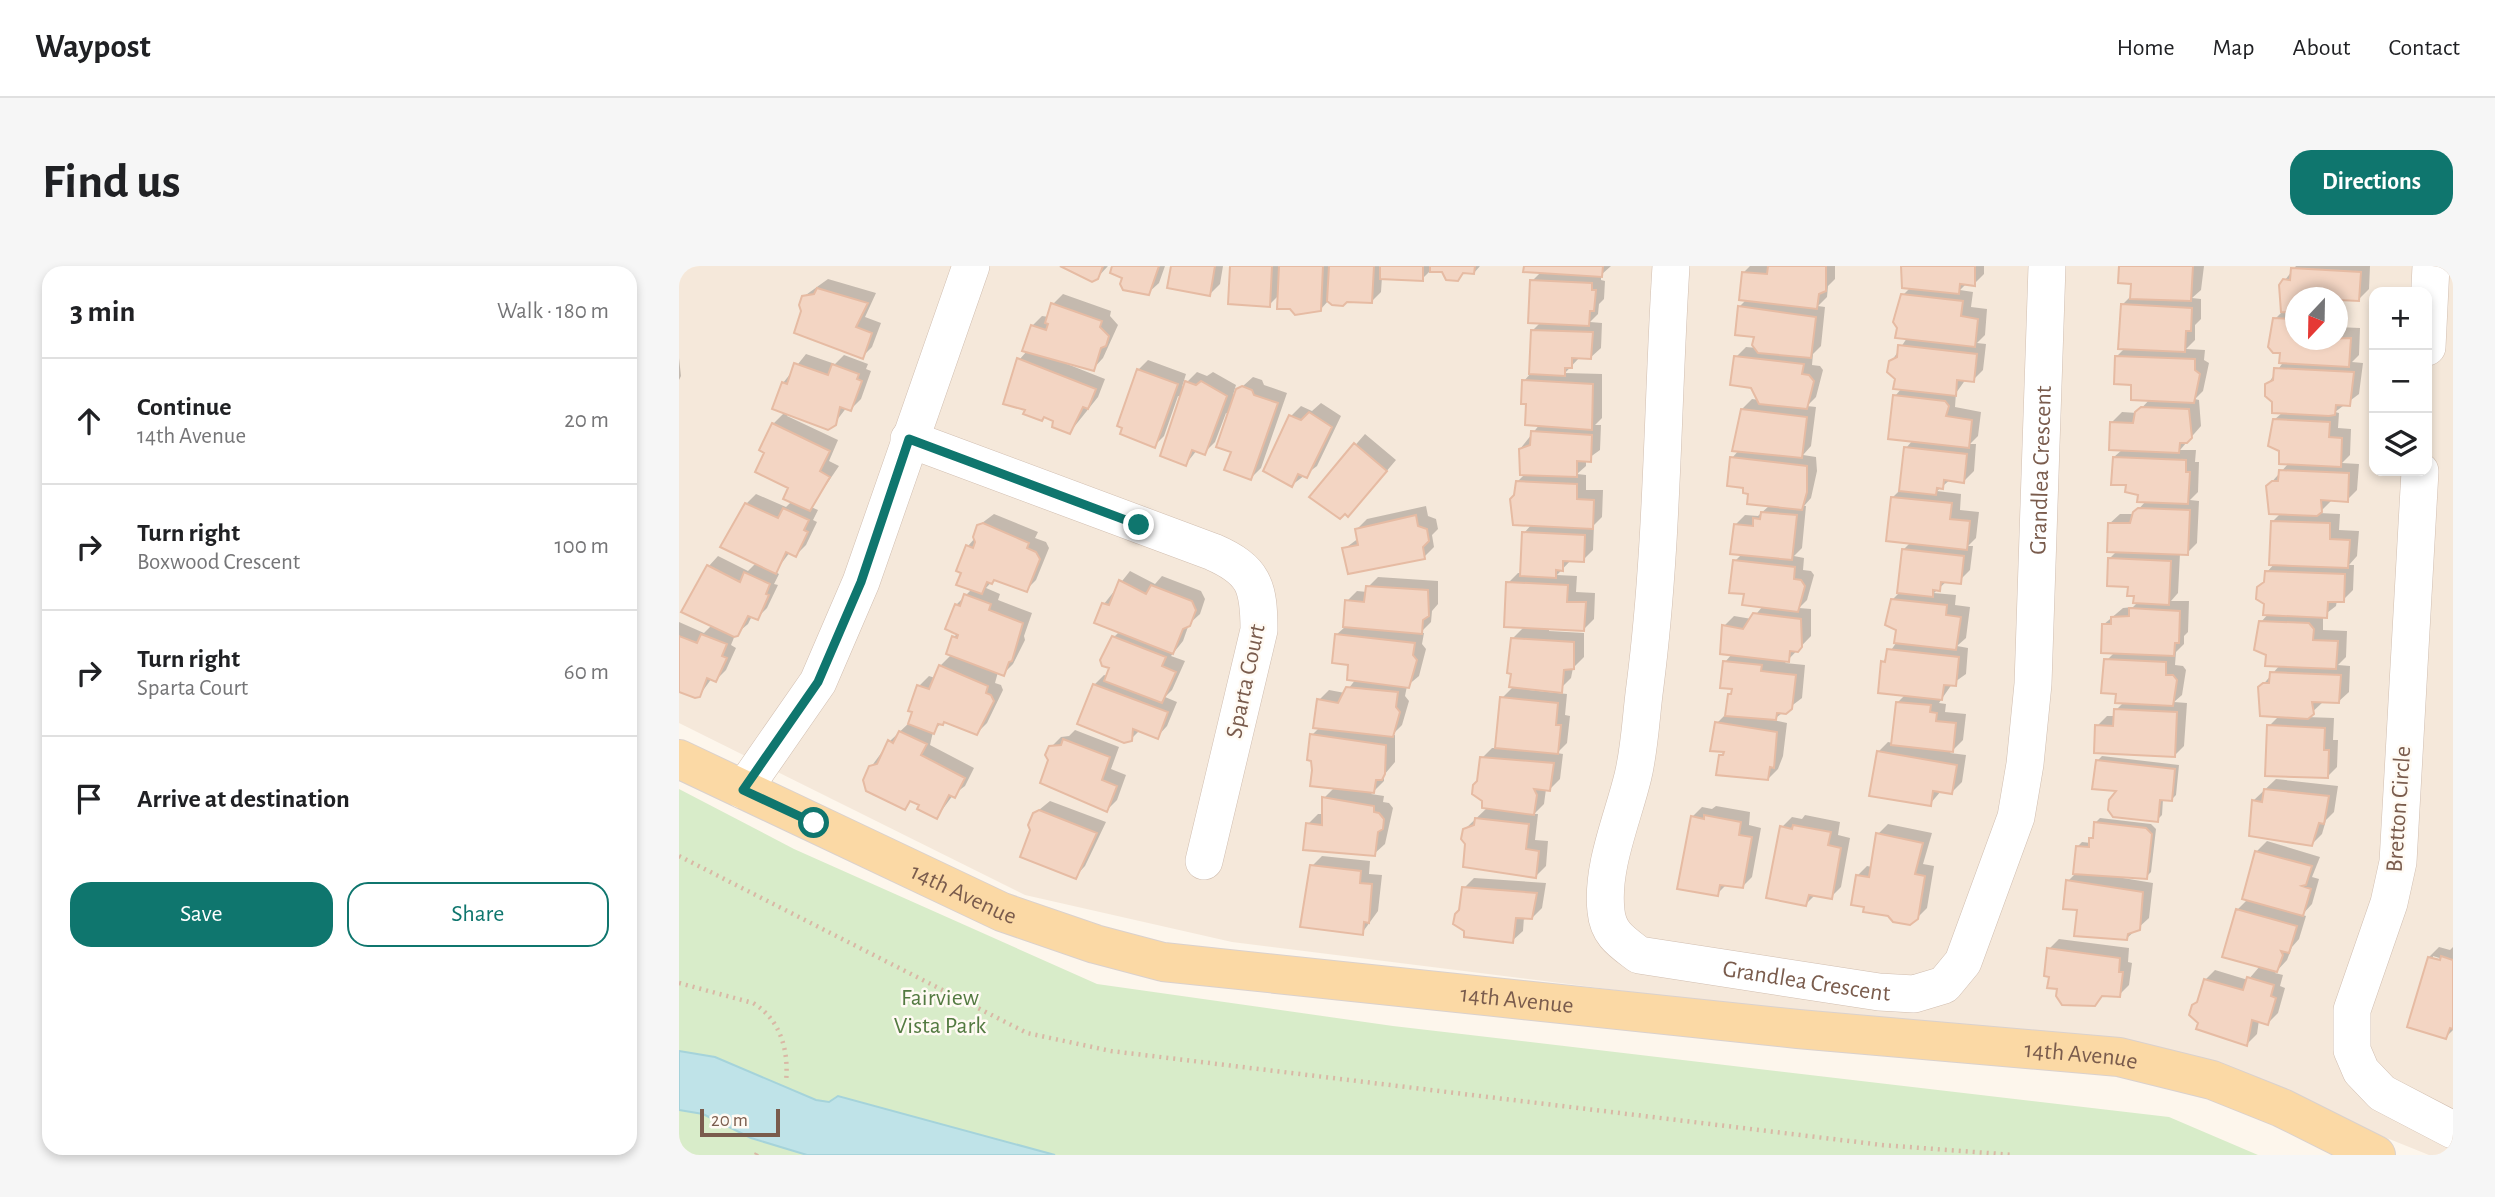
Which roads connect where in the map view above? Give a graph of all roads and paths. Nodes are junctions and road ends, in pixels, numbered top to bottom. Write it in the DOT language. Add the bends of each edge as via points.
graph roads {
  1 [pos="971,266"];
  2 [pos="1671,266"];
  3 [pos="2047,266"];
  4 [pos="2431,266"];
  5 [pos="2430,287"];
  6 [pos="909,439"];
  7 [pos="2420,476"];
  8 [pos="679,759"];
  9 [pos="743,790"];
  10 [pos="679,856"];
  11 [pos="1204,861"];
  12 [pos="679,983"];
  13 [pos="786,1082"];
  14 [pos="2453,1130"];
  15 [pos="2014,1155"];
  16 [pos="2376,1155"];
  1 -- 6 [label="street"];
  2 -- 3 [label="street, Grandlea Crescent" via="1663,397 1664,477 1653,626 1634,772 1609,872 1606,910 1612,935 1639,955 1913,994 1944,985 1963,962 2016,817 2033,684"];
  4 -- 5 [label="street"];
  6 -- 9 [label="street" via="861,582 818,682"];
  6 -- 11 [label="street, Sparta Court" via="1213,552 1235,562 1251,577 1259,598 1259,629"];
  7 -- 14 [label="street, Bretton Circle" via="2398,862 2389,903 2352,1010 2352,1050 2361,1071 2382,1093"];
  8 -- 9 [label="main road, 14th Avenue"];
  9 -- 16 [label="main road, 14th Avenue" via="1002,912 1163,962 1798,1029 2119,1057 2212,1080 2282,1108"];
  10 -- 15 [label="path" via="1027,1032 1124,1053 1882,1145"];
  12 -- 13 [label="path" via="762,1009 785,1047"];
}
